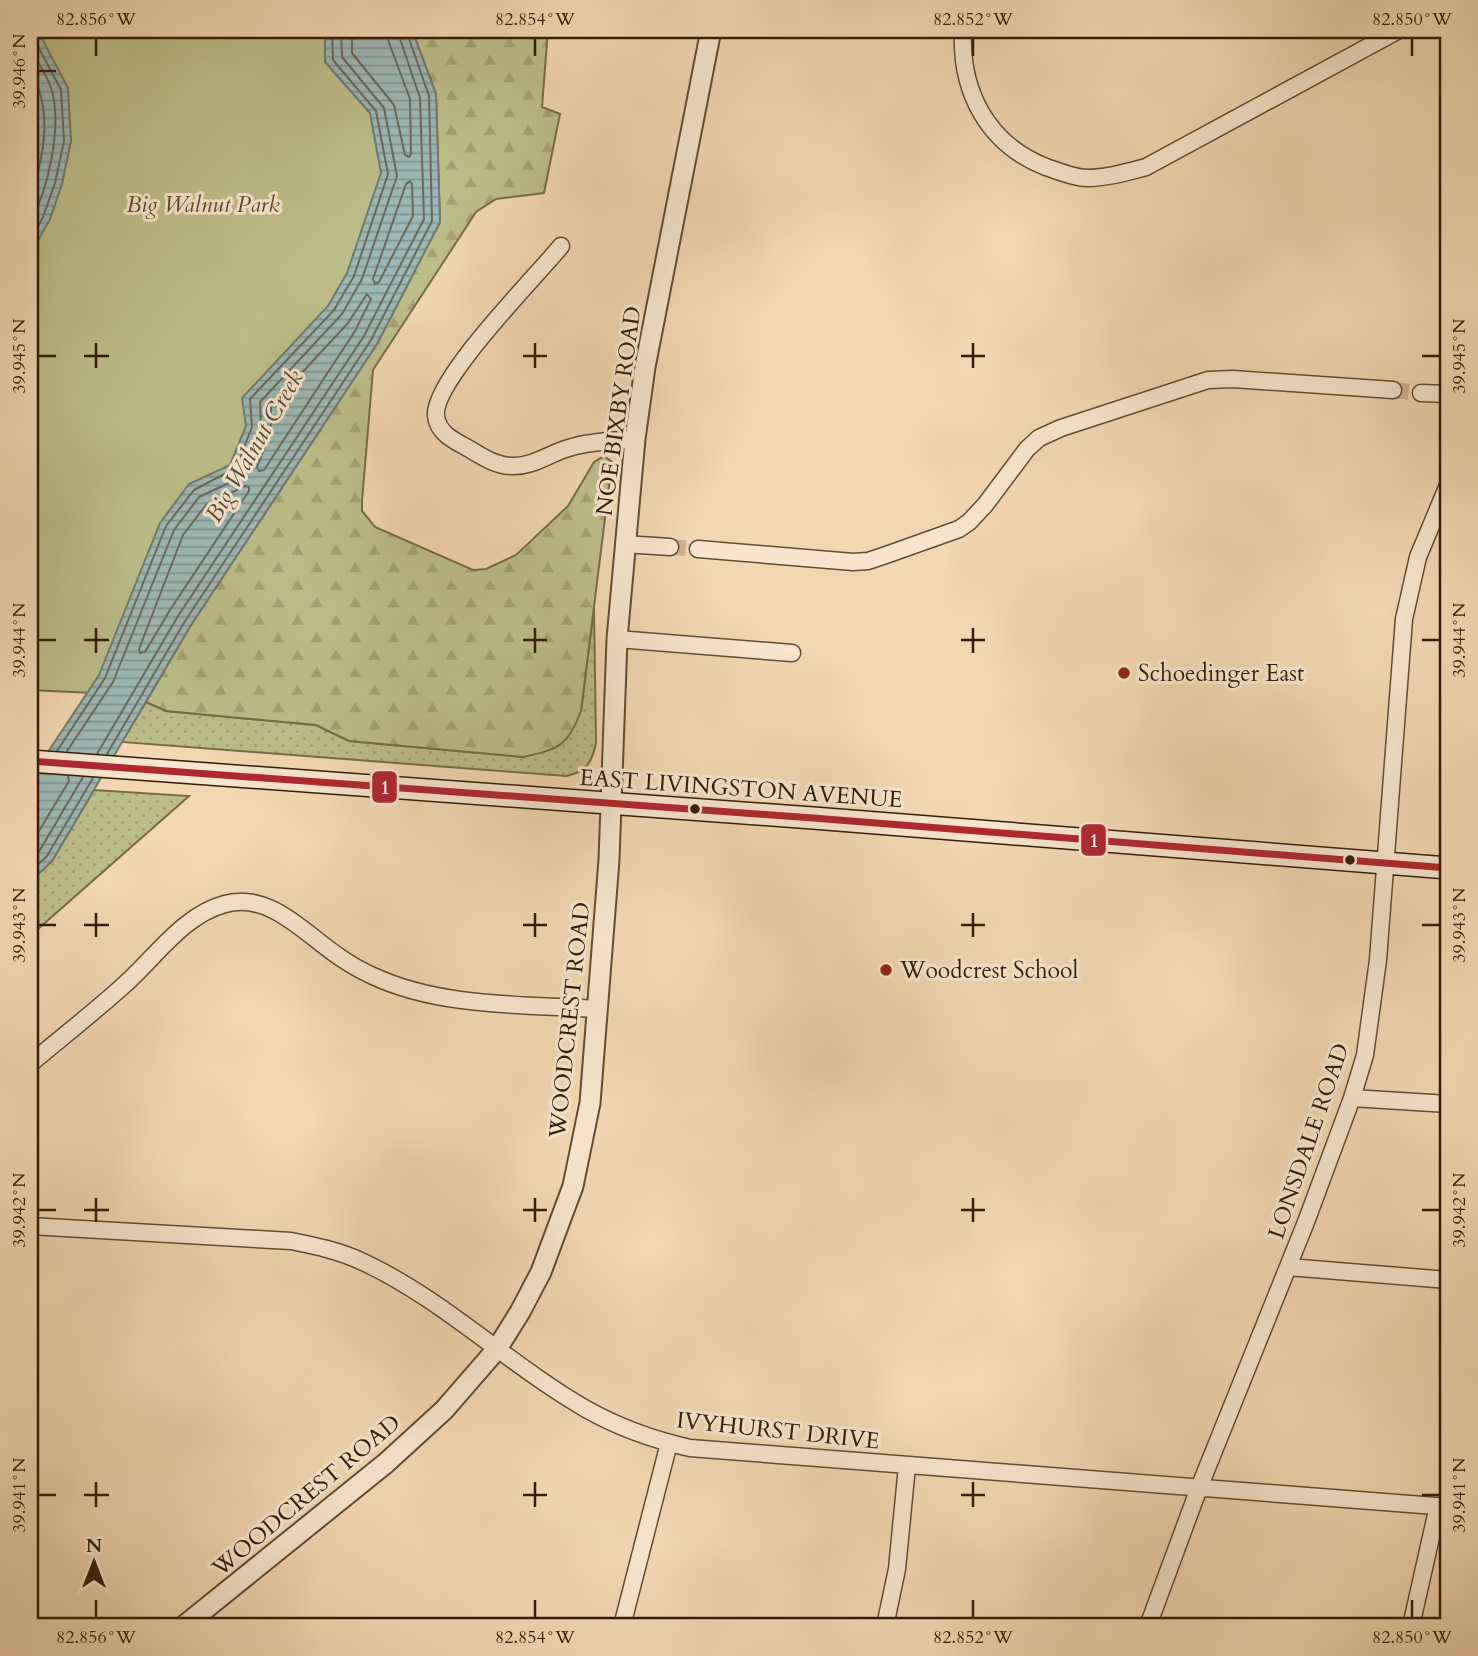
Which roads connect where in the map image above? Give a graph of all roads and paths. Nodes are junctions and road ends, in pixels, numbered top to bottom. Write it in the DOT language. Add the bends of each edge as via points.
graph roads {
  1 [pos="711,30"];
  2 [pos="963,30"];
  3 [pos="1399,30"];
  4 [pos="561,246"];
  5 [pos="1393,390"];
  6 [pos="1421,393"];
  7 [pos="1448,394"];
  8 [pos="635,439"];
  9 [pos="1448,485"];
  10 [pos="624,544"];
  11 [pos="670,547"];
  12 [pos="698,550"];
  13 [pos="617,639"];
  14 [pos="792,653"];
  15 [pos="30,761"];
  16 [pos="611,804"];
  17 [pos="1385,864"];
  18 [pos="1448,868"];
  19 [pos="597,1009"];
  20 [pos="30,1064"];
  21 [pos="1352,1098"];
  22 [pos="1448,1104"];
  23 [pos="30,1226"];
  24 [pos="1288,1267"];
  25 [pos="1448,1280"];
  26 [pos="497,1349"];
  27 [pos="669,1443"];
  28 [pos="907,1466"];
  29 [pos="1199,1488"];
  30 [pos="1443,1507"];
  31 [pos="184,1626"];
  32 [pos="622,1626"];
  33 [pos="885,1626"];
  34 [pos="1148,1626"];
  35 [pos="1411,1626"];
  1 -- 8 [label="street, NOE BIXBY ROAD"];
  2 -- 3 [label="street" via="967,82 990,127 1028,160 1086,178 1146,167"];
  4 -- 8 [label="street" via="449,381 437,407 439,424 449,438 499,465 528,465 573,446"];
  5 -- 12 [label="street" via="1208,380 1039,438 969,522 943,536 868,561"];
  6 -- 7 [label="street"];
  8 -- 10 [label="street, NOE BIXBY ROAD"];
  9 -- 17 [label="street, LONSDALE ROAD" via="1418,557 1404,619"];
  10 -- 11 [label="street"];
  10 -- 13 [label="street, NOE BIXBY ROAD"];
  13 -- 14 [label="street"];
  13 -- 16 [label="street, NOE BIXBY ROAD"];
  15 -- 16 [label="main road, EAST LIVINGSTON AVENUE"];
  16 -- 17 [label="main road, EAST LIVINGSTON AVENUE"];
  16 -- 19 [label="street, WOODCREST ROAD"];
  17 -- 18 [label="main road, EAST LIVINGSTON AVENUE"];
  17 -- 21 [label="street, LONSDALE ROAD" via="1371,1010"];
  19 -- 20 [label="street" via="472,1001 402,987 341,958 276,911 255,903 228,903 193,919"];
  19 -- 26 [label="street, WOODCREST ROAD" via="590,1103 573,1186 541,1272"];
  21 -- 22 [label="street"];
  21 -- 24 [label="street, LONSDALE ROAD"];
  23 -- 26 [label="street, IVYHURST DRIVE" via="270,1239 327,1248 405,1286"];
  24 -- 25 [label="street"];
  24 -- 29 [label="street, LONSDALE ROAD"];
  26 -- 27 [label="street, IVYHURST DRIVE" via="586,1408"];
  26 -- 31 [label="street, WOODCREST ROAD" via="413,1440"];
  27 -- 28 [label="street, IVYHURST DRIVE" via="727,1453"];
  27 -- 32 [label="street"];
  28 -- 29 [label="street, IVYHURST DRIVE"];
  28 -- 33 [label="street" via="897,1569"];
  29 -- 30 [label="street, IVYHURST DRIVE"];
  29 -- 34 [label="street, LONSDALE ROAD"];
  30 -- 35 [label="street"];
}
